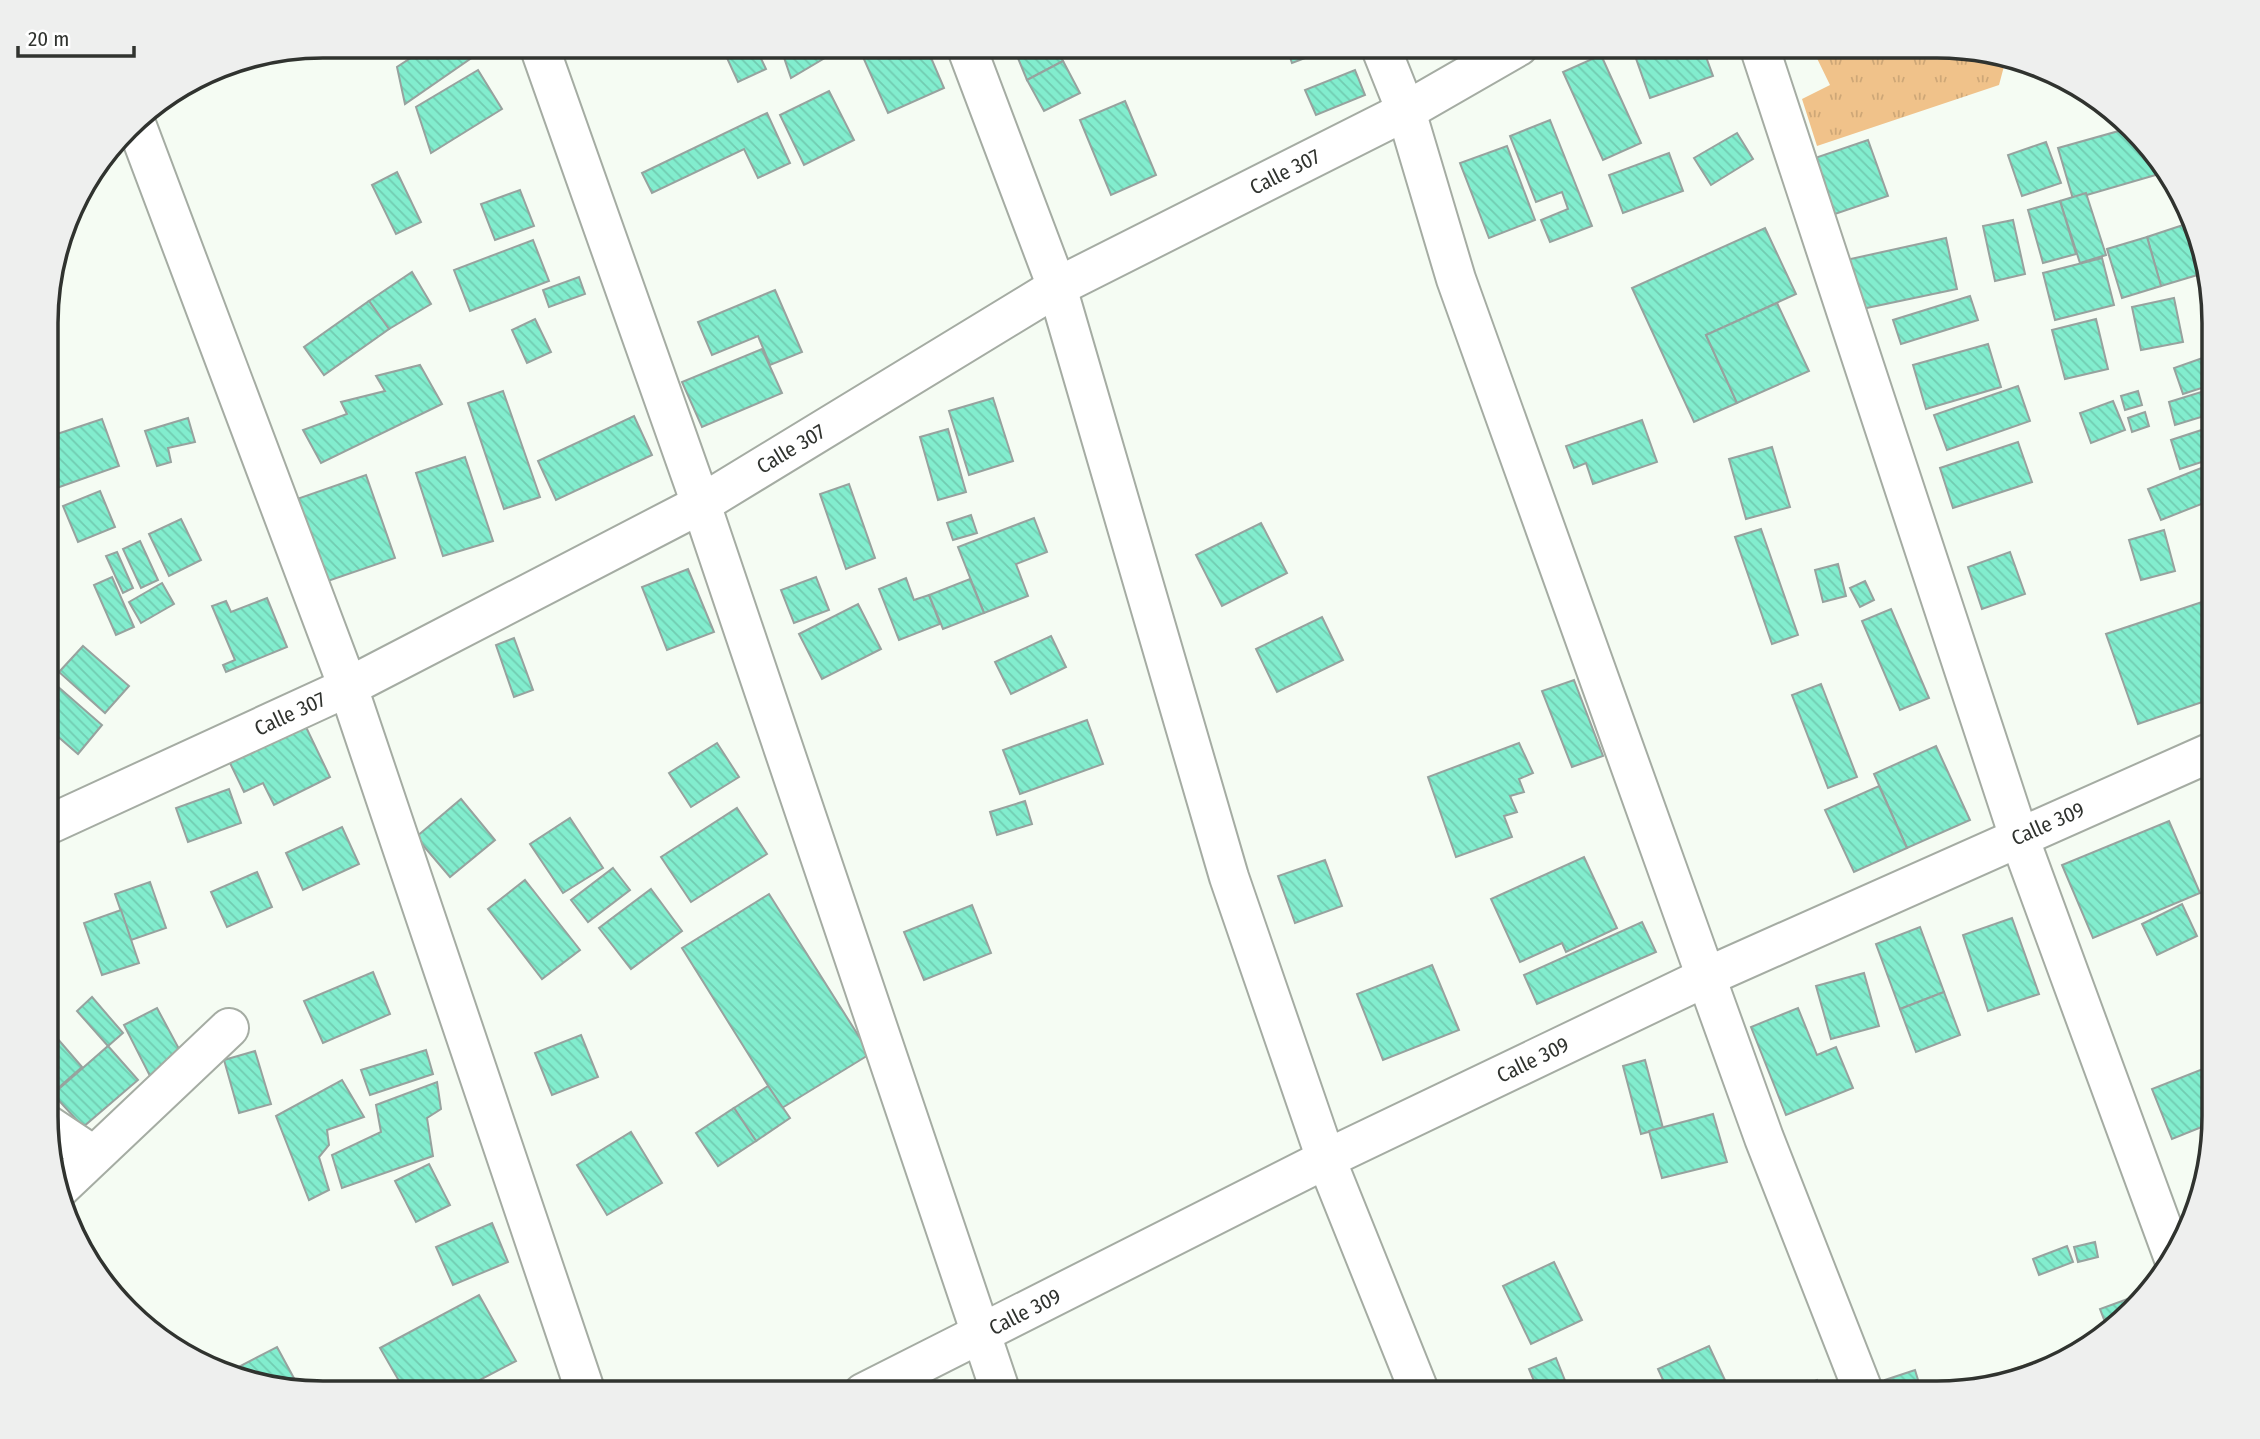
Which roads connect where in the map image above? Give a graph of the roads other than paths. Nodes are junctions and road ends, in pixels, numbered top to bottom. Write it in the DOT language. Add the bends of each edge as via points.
graph roads {
  1 [pos="543,58"];
  2 [pos="971,58"];
  3 [pos="1385,58"];
  4 [pos="1498,58"];
  5 [pos="1763,58"];
  6 [pos="1406,111"];
  7 [pos="139,131"];
  8 [pos="1058,287"];
  9 [pos="701,504"];
  10 [pos="348,687"];
  11 [pos="2202,756"];
  12 [pos="58,820"];
  13 [pos="2019,837"];
  14 [pos="1706,977"];
  15 [pos="229,1028"];
  16 [pos="58,1132"];
  17 [pos="93,1155"];
  18 [pos="1326,1159"];
  19 [pos="66,1182"];
  20 [pos="2169,1245"];
  21 [pos="980,1335"];
  22 [pos="582,1381"];
  23 [pos="887,1381"];
  24 [pos="997,1381"];
  25 [pos="1415,1381"];
  26 [pos="1859,1381"];
  1 -- 9 [label="street"];
  2 -- 8 [label="street"];
  3 -- 6 [label="street"];
  4 -- 6 [label="street, Calle 307"];
  5 -- 13 [label="street"];
  6 -- 8 [label="street, Calle 307"];
  6 -- 14 [label="street" via="1456,279"];
  7 -- 10 [label="street"];
  8 -- 9 [label="street, Calle 307"];
  8 -- 18 [label="street" via="1229,877"];
  9 -- 10 [label="street, Calle 307"];
  9 -- 21 [label="street"];
  10 -- 12 [label="street, Calle 307"];
  10 -- 22 [label="street"];
  11 -- 13 [label="street, Calle 309"];
  13 -- 14 [label="street, Calle 309"];
  13 -- 20 [label="street"];
  14 -- 18 [label="street, Calle 309"];
  14 -- 26 [label="street"];
  15 -- 17 [label="street"];
  16 -- 17 [label="street"];
  17 -- 19 [label="street"];
  18 -- 21 [label="street, Calle 309"];
  18 -- 25 [label="street"];
  21 -- 23 [label="street, Calle 309"];
  21 -- 24 [label="street"];
}
